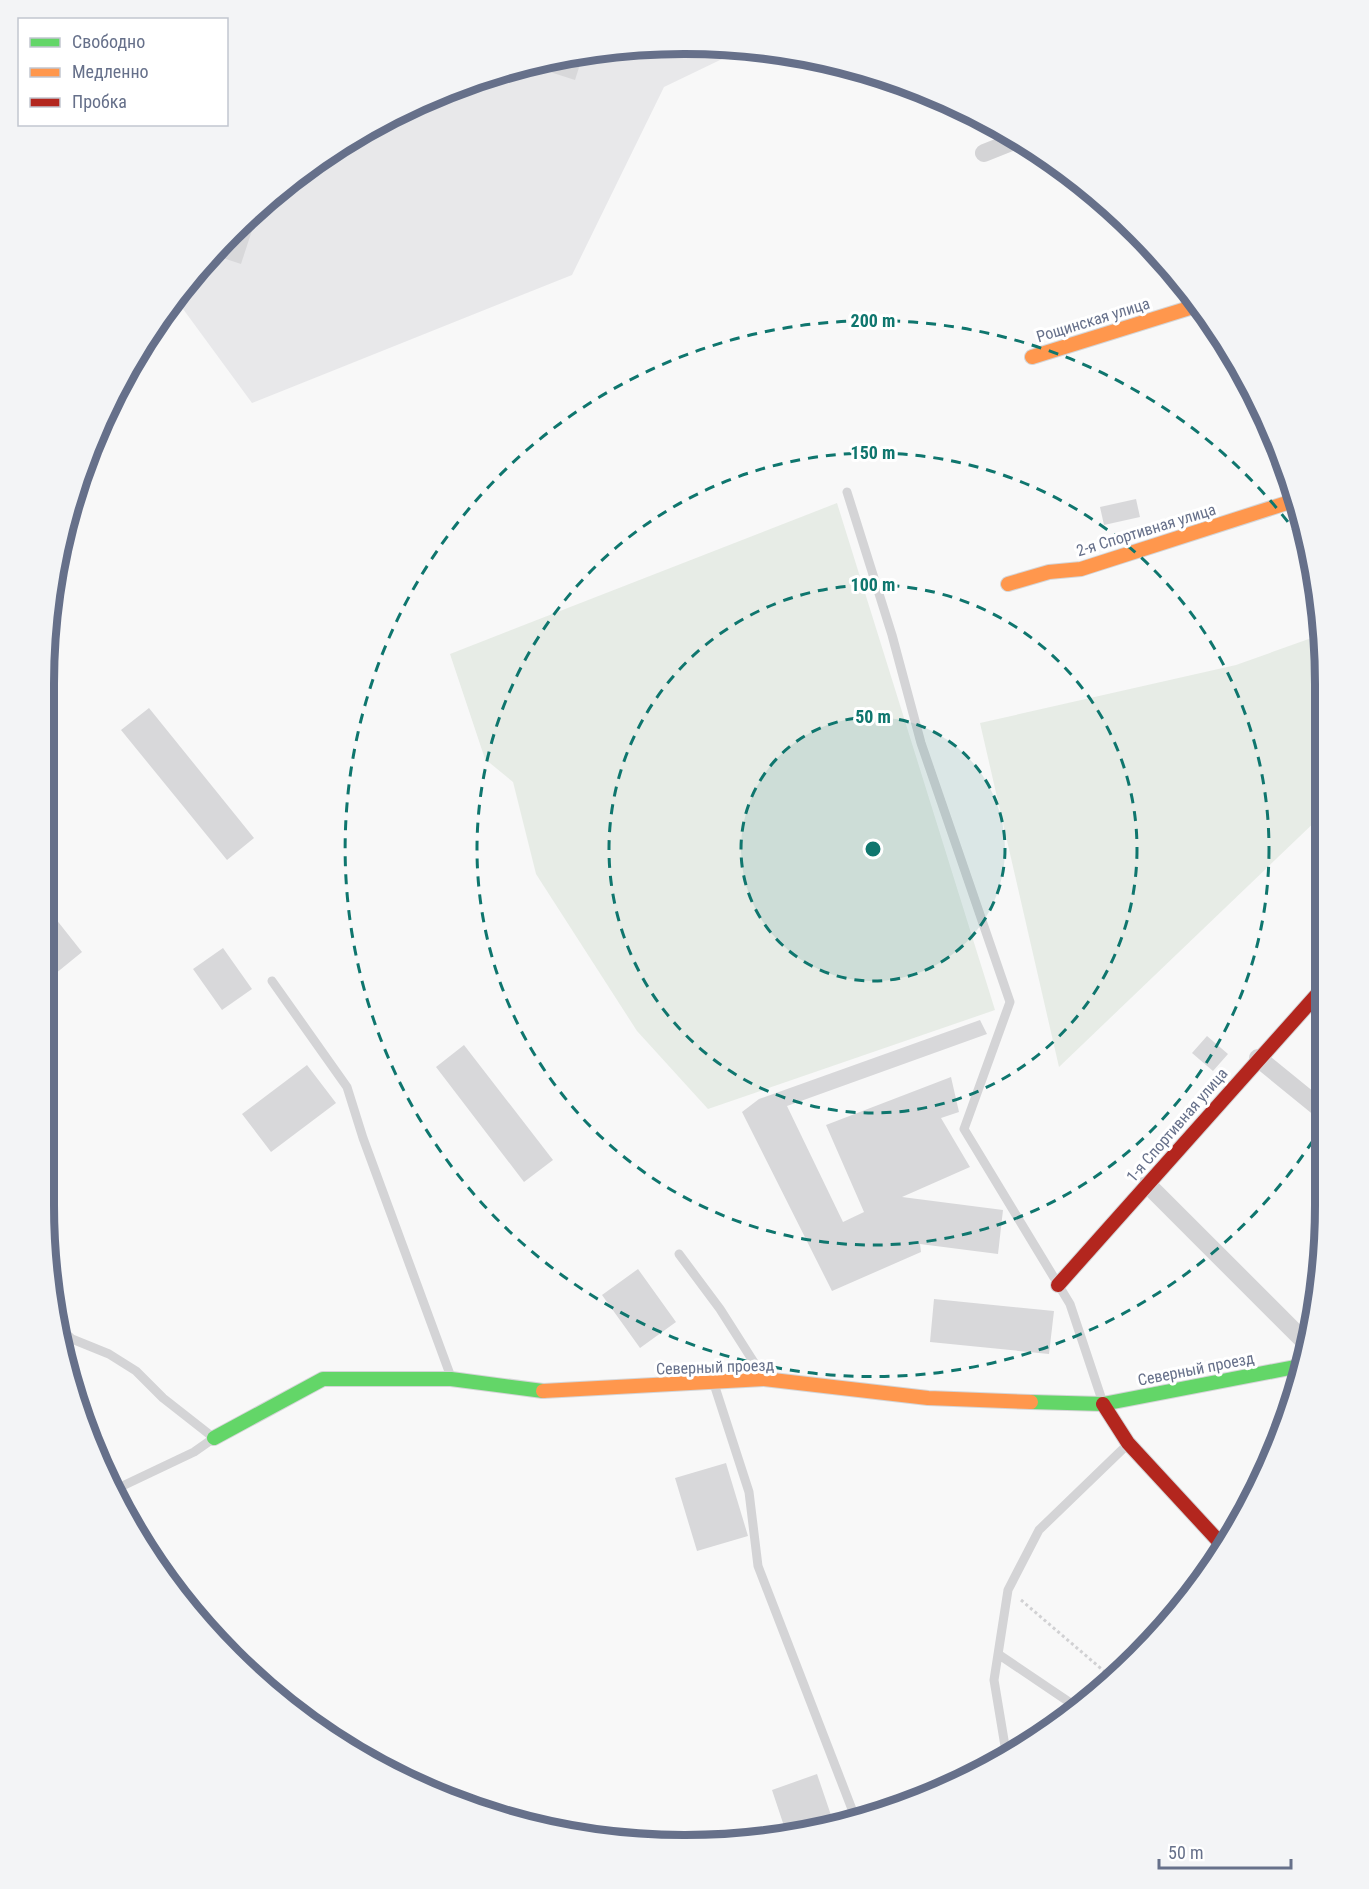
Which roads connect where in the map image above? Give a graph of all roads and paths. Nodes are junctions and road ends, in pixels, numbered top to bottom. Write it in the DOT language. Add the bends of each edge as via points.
graph roads {
  1 [pos="1008,143"];
  2 [pos="984,153"];
  3 [pos="1190,308"];
  4 [pos="1032,357"];
  5 [pos="847,492"];
  6 [pos="1288,503"];
  7 [pos="1008,584"];
  8 [pos="272,981"];
  9 [pos="1315,997"];
  10 [pos="1258,1058"];
  11 [pos="1315,1104"];
  12 [pos="1147,1184"];
  13 [pos="679,1254"];
  14 [pos="1058,1285"];
  15 [pos="68,1335"];
  16 [pos="1301,1338"];
  17 [pos="1294,1367"];
  18 [pos="452,1379"];
  19 [pos="764,1379"];
  20 [pos="713,1382"];
  21 [pos="1103,1404"];
  22 [pos="214,1438"];
  23 [pos="1128,1443"];
  24 [pos="121,1487"];
  25 [pos="1218,1541"];
  26 [pos="1008,1590"];
  27 [pos="998,1654"];
  28 [pos="1106,1673"];
  29 [pos="1071,1703"];
  30 [pos="1005,1748"];
  31 [pos="853,1812"];
  1 -- 2 [label="street"];
  3 -- 4 [label="street, Рощинская улица"];
  5 -- 14 [label="lane" via="921,743 1010,1002 964,1129"];
  6 -- 7 [label="street, 2-я Спортивная улица" via="1081,569 1049,572"];
  8 -- 18 [label="lane" via="347,1087"];
  9 -- 10 [label="street, 1-я Спортивная улица"];
  10 -- 11 [label="street"];
  10 -- 12 [label="street, 1-я Спортивная улица"];
  12 -- 14 [label="street, 1-я Спортивная улица"];
  12 -- 16 [label="street"];
  13 -- 19 [label="lane"];
  14 -- 21 [label="lane" via="1070,1304"];
  15 -- 22 [label="lane" via="136,1371"];
  17 -- 21 [label="street, Северный проезд"];
  18 -- 20 [label="street, Северный проезд" via="541,1391"];
  18 -- 22 [label="street, Северный проезд" via="322,1379"];
  19 -- 20 [label="street, Северный проезд"];
  19 -- 21 [label="street, Северный проезд" via="928,1398"];
  20 -- 31 [label="lane" via="749,1492 759,1566"];
  21 -- 23 [label="street"];
  22 -- 24 [label="lane" via="194,1452"];
  23 -- 25 [label="street"];
  23 -- 26 [label="lane" via="1039,1530"];
  26 -- 27 [label="lane"];
  26 -- 28 [label="path"];
  27 -- 29 [label="lane"];
  27 -- 30 [label="lane" via="994,1680"];
}
